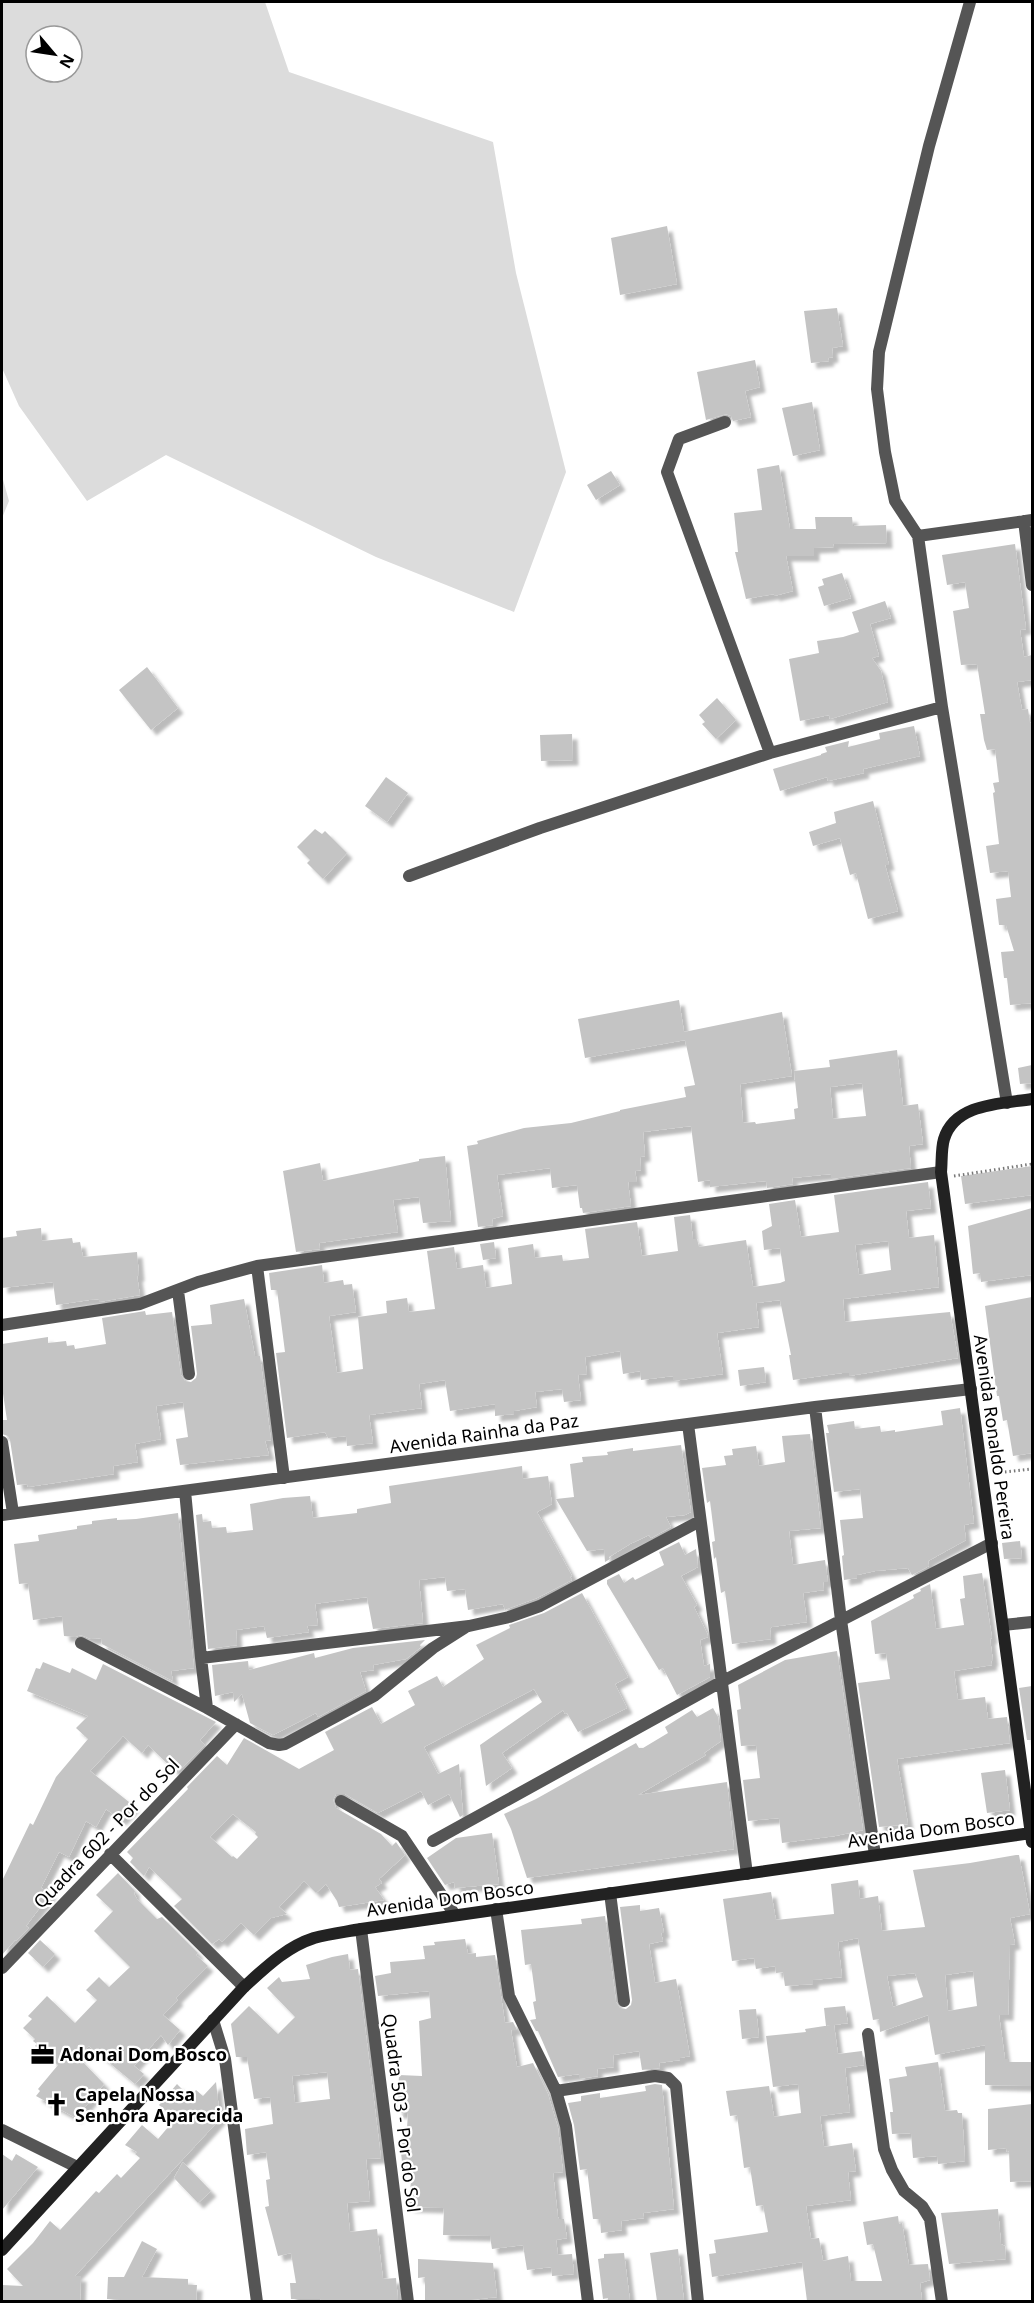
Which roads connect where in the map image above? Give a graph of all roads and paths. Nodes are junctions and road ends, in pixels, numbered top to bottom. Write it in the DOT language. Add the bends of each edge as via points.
graph roads {
  1 [pos="970,2"];
  2 [pos="725,422"];
  3 [pos="1028,520"];
  4 [pos="918,536"];
  5 [pos="1032,585"];
  6 [pos="942,707"];
  7 [pos="770,753"];
  8 [pos="409,876"];
  9 [pos="1032,1100"];
  10 [pos="1007,1103"];
  11 [pos="1032,1164"];
  12 [pos="941,1175"];
  13 [pos="257,1266"];
  14 [pos="178,1291"];
  15 [pos="2,1324"];
  16 [pos="189,1374"];
  17 [pos="971,1389"];
  18 [pos="815,1407"];
  19 [pos="688,1424"];
  20 [pos="2,1442"];
  21 [pos="1032,1469"];
  22 [pos="982,1474"];
  23 [pos="284,1478"];
  24 [pos="185,1491"];
  25 [pos="7,1514"];
  26 [pos="700,1521"];
  27 [pos="992,1543"];
  28 [pos="841,1620"];
  29 [pos="1032,1622"];
  30 [pos="1003,1625"];
  31 [pos="469,1626"];
  32 [pos="81,1643"];
  33 [pos="201,1658"];
  34 [pos="721,1682"];
  35 [pos="207,1708"];
  36 [pos="236,1724"];
  37 [pos="1029,1785"];
  38 [pos="341,1801"];
  39 [pos="1032,1838"];
  40 [pos="433,1841"];
  41 [pos="110,1854"];
  42 [pos="875,1855"];
  43 [pos="747,1874"];
  44 [pos="610,1893"];
  45 [pos="496,1909"];
  46 [pos="454,1915"];
  47 [pos="361,1929"];
  48 [pos="2,1968"];
  49 [pos="244,1987"];
  50 [pos="624,2001"];
  51 [pos="213,2020"];
  52 [pos="868,2034"];
  53 [pos="556,2091"];
  54 [pos="2,2130"];
  55 [pos="77,2167"];
  56 [pos="2,2250"];
  57 [pos="257,2301"];
  58 [pos="408,2301"];
  59 [pos="588,2301"];
  60 [pos="698,2301"];
  61 [pos="942,2301"];
  1 -- 4 [label="street" via="929,146 879,352 877,389 895,501"];
  2 -- 7 [label="street" via="679,439 666,472"];
  3 -- 4 [label="street"];
  3 -- 5 [label="street"];
  4 -- 6 [label="street"];
  6 -- 7 [label="street"];
  6 -- 10 [label="street"];
  7 -- 8 [label="street" via="540,828"];
  9 -- 10 [label="street, Avenida Ronaldo Pereira"];
  10 -- 12 [label="street, Avenida Ronaldo Pereira" via="967,1111 956,1118 944,1141"];
  11 -- 12 [label="path"];
  12 -- 13 [label="street"];
  12 -- 17 [label="street, Avenida Ronaldo Pereira"];
  13 -- 14 [label="street" via="209,1278"];
  13 -- 23 [label="street"];
  14 -- 15 [label="street" via="131,1306"];
  14 -- 16 [label="street"];
  17 -- 18 [label="street, Avenida Rainha da Paz"];
  17 -- 22 [label="street, Avenida Ronaldo Pereira"];
  18 -- 19 [label="street, Avenida Rainha da Paz"];
  18 -- 28 [label="street"];
  19 -- 23 [label="street, Avenida Rainha da Paz"];
  19 -- 26 [label="street"];
  20 -- 25 [label="street"];
  21 -- 22 [label="path"];
  22 -- 27 [label="street, Avenida Ronaldo Pereira"];
  23 -- 24 [label="street, Avenida Rainha da Paz"];
  24 -- 25 [label="street, Avenida Rainha da Paz"];
  24 -- 33 [label="street"];
  26 -- 31 [label="street" via="540,1606"];
  26 -- 34 [label="street"];
  27 -- 28 [label="street"];
  27 -- 30 [label="street, Avenida Ronaldo Pereira"];
  28 -- 34 [label="street"];
  28 -- 42 [label="street"];
  29 -- 30 [label="street"];
  30 -- 37 [label="street, Avenida Ronaldo Pereira"];
  31 -- 33 [label="street"];
  31 -- 36 [label="street" via="434,1648 374,1696 285,1744 269,1743"];
  32 -- 35 [label="street"];
  33 -- 35 [label="street"];
  34 -- 40 [label="street"];
  34 -- 43 [label="street"];
  35 -- 36 [label="street"];
  36 -- 41 [label="street, Quadra 602 - Por do Sol"];
  37 -- 39 [label="street, Avenida Ronaldo Pereira"];
  38 -- 46 [label="street" via="402,1836"];
  39 -- 42 [label="street, Avenida Dom Bosco"];
  41 -- 48 [label="street, Quadra 602 - Por do Sol"];
  41 -- 49 [label="street"];
  42 -- 43 [label="street, Avenida Dom Bosco"];
  43 -- 44 [label="street, Avenida Dom Bosco"];
  44 -- 45 [label="street, Avenida Dom Bosco"];
  44 -- 50 [label="street"];
  45 -- 46 [label="street, Avenida Dom Bosco"];
  45 -- 53 [label="street" via="509,1996"];
  46 -- 47 [label="street, Avenida Dom Bosco"];
  47 -- 49 [label="street, Avenida Dom Bosco" via="314,1938 294,1947"];
  47 -- 58 [label="street, Quadra 503 - Por do Sol"];
  49 -- 51 [label="street, Avenida Dom Bosco"];
  51 -- 55 [label="street, Avenida Dom Bosco"];
  51 -- 57 [label="street" via="225,2059"];
  52 -- 61 [label="street" via="884,2149 904,2191 930,2219"];
  53 -- 59 [label="street" via="566,2126"];
  53 -- 60 [label="street" via="655,2076 672,2081 678,2093"];
  54 -- 55 [label="street"];
  55 -- 56 [label="street, Avenida Dom Bosco"];
}
